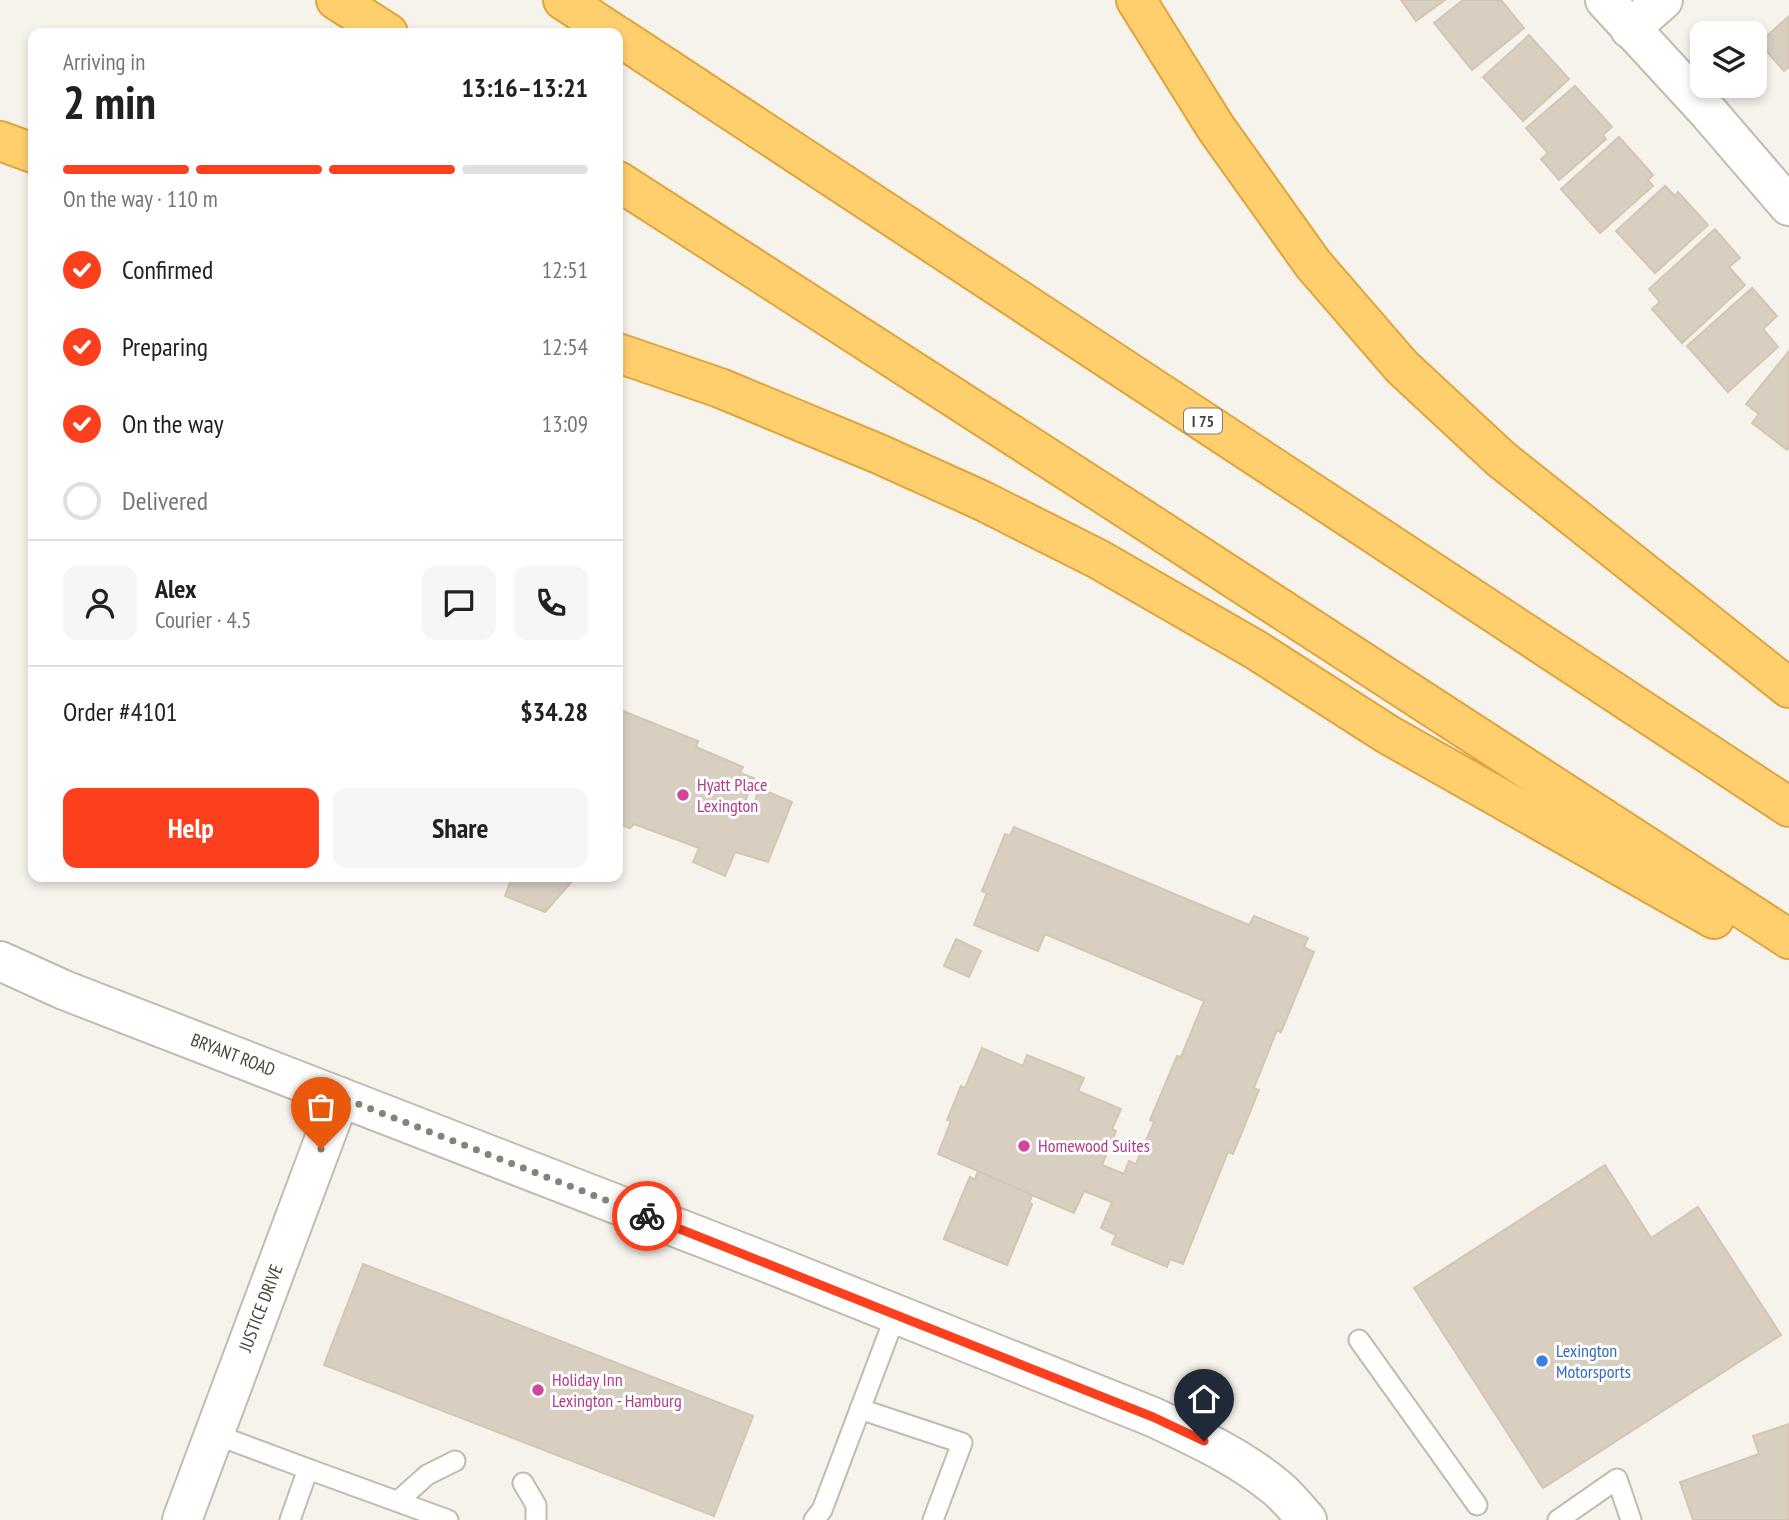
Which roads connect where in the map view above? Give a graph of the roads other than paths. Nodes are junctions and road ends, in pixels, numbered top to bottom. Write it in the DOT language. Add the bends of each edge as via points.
graph roads {
  1 [pos="336,0"];
  2 [pos="563,0"];
  3 [pos="1136,0"];
  4 [pos="1605,0"];
  5 [pos="1663,0"];
  6 [pos="379,28"];
  7 [pos="605,28"];
  8 [pos="1630,29"];
  9 [pos="623,39"];
  10 [pos="0,141"];
  11 [pos="28,151"];
  12 [pos="623,184"];
  13 [pos="1789,206"];
  14 [pos="623,355"];
  15 [pos="1789,688"];
  16 [pos="1789,807"];
  17 [pos="1789,939"];
  18 [pos="0,961"];
  19 [pos="1789,962"];
  20 [pos="340,1097"];
  21 [pos="896,1314"];
  22 [pos="1359,1340"];
  23 [pos="860,1409"];
  24 [pos="214,1434"];
  25 [pos="455,1461"];
  26 [pos="308,1469"];
  27 [pos="523,1483"];
  28 [pos="398,1501"];
  29 [pos="1478,1505"];
  30 [pos="182,1520"];
  31 [pos="290,1520"];
  32 [pos="448,1520"];
  33 [pos="537,1520"];
  34 [pos="814,1520"];
  35 [pos="933,1520"];
  36 [pos="1307,1520"];
  37 [pos="1558,1520"];
  38 [pos="1631,1520"];
  1 -- 6 [label="highway"];
  2 -- 7 [label="highway"];
  3 -- 15 [label="highway" via="1216,128 1313,264 1402,367 1501,459"];
  4 -- 8 [label="street"];
  5 -- 8 [label="street"];
  8 -- 13 [label="street"];
  9 -- 16 [label="highway, I 75"];
  10 -- 11 [label="highway"];
  12 -- 17 [label="highway"];
  14 -- 19 [label="highway" via="720,388 878,454 1098,559 1256,650 1387,734"];
  18 -- 20 [label="street, BRYANT ROAD"];
  20 -- 21 [label="street, BRYANT ROAD"];
  20 -- 24 [label="street, JUSTICE DRIVE"];
  21 -- 23 [label="lane"];
  21 -- 36 [label="street, BRYANT ROAD" via="1204,1441 1278,1488"];
  22 -- 29 [label="lane"];
  23 -- 34 [label="lane" via="822,1510"];
  23 -- 35 [label="lane" via="962,1443"];
  24 -- 26 [label="lane"];
  24 -- 30 [label="street, JUSTICE DRIVE"];
  25 -- 28 [label="lane" via="427,1475"];
  26 -- 28 [label="lane"];
  26 -- 31 [label="lane"];
  27 -- 33 [label="lane" via="536,1505"];
  28 -- 32 [label="lane"];
  37 -- 38 [label="lane" via="1617,1479"];
}
